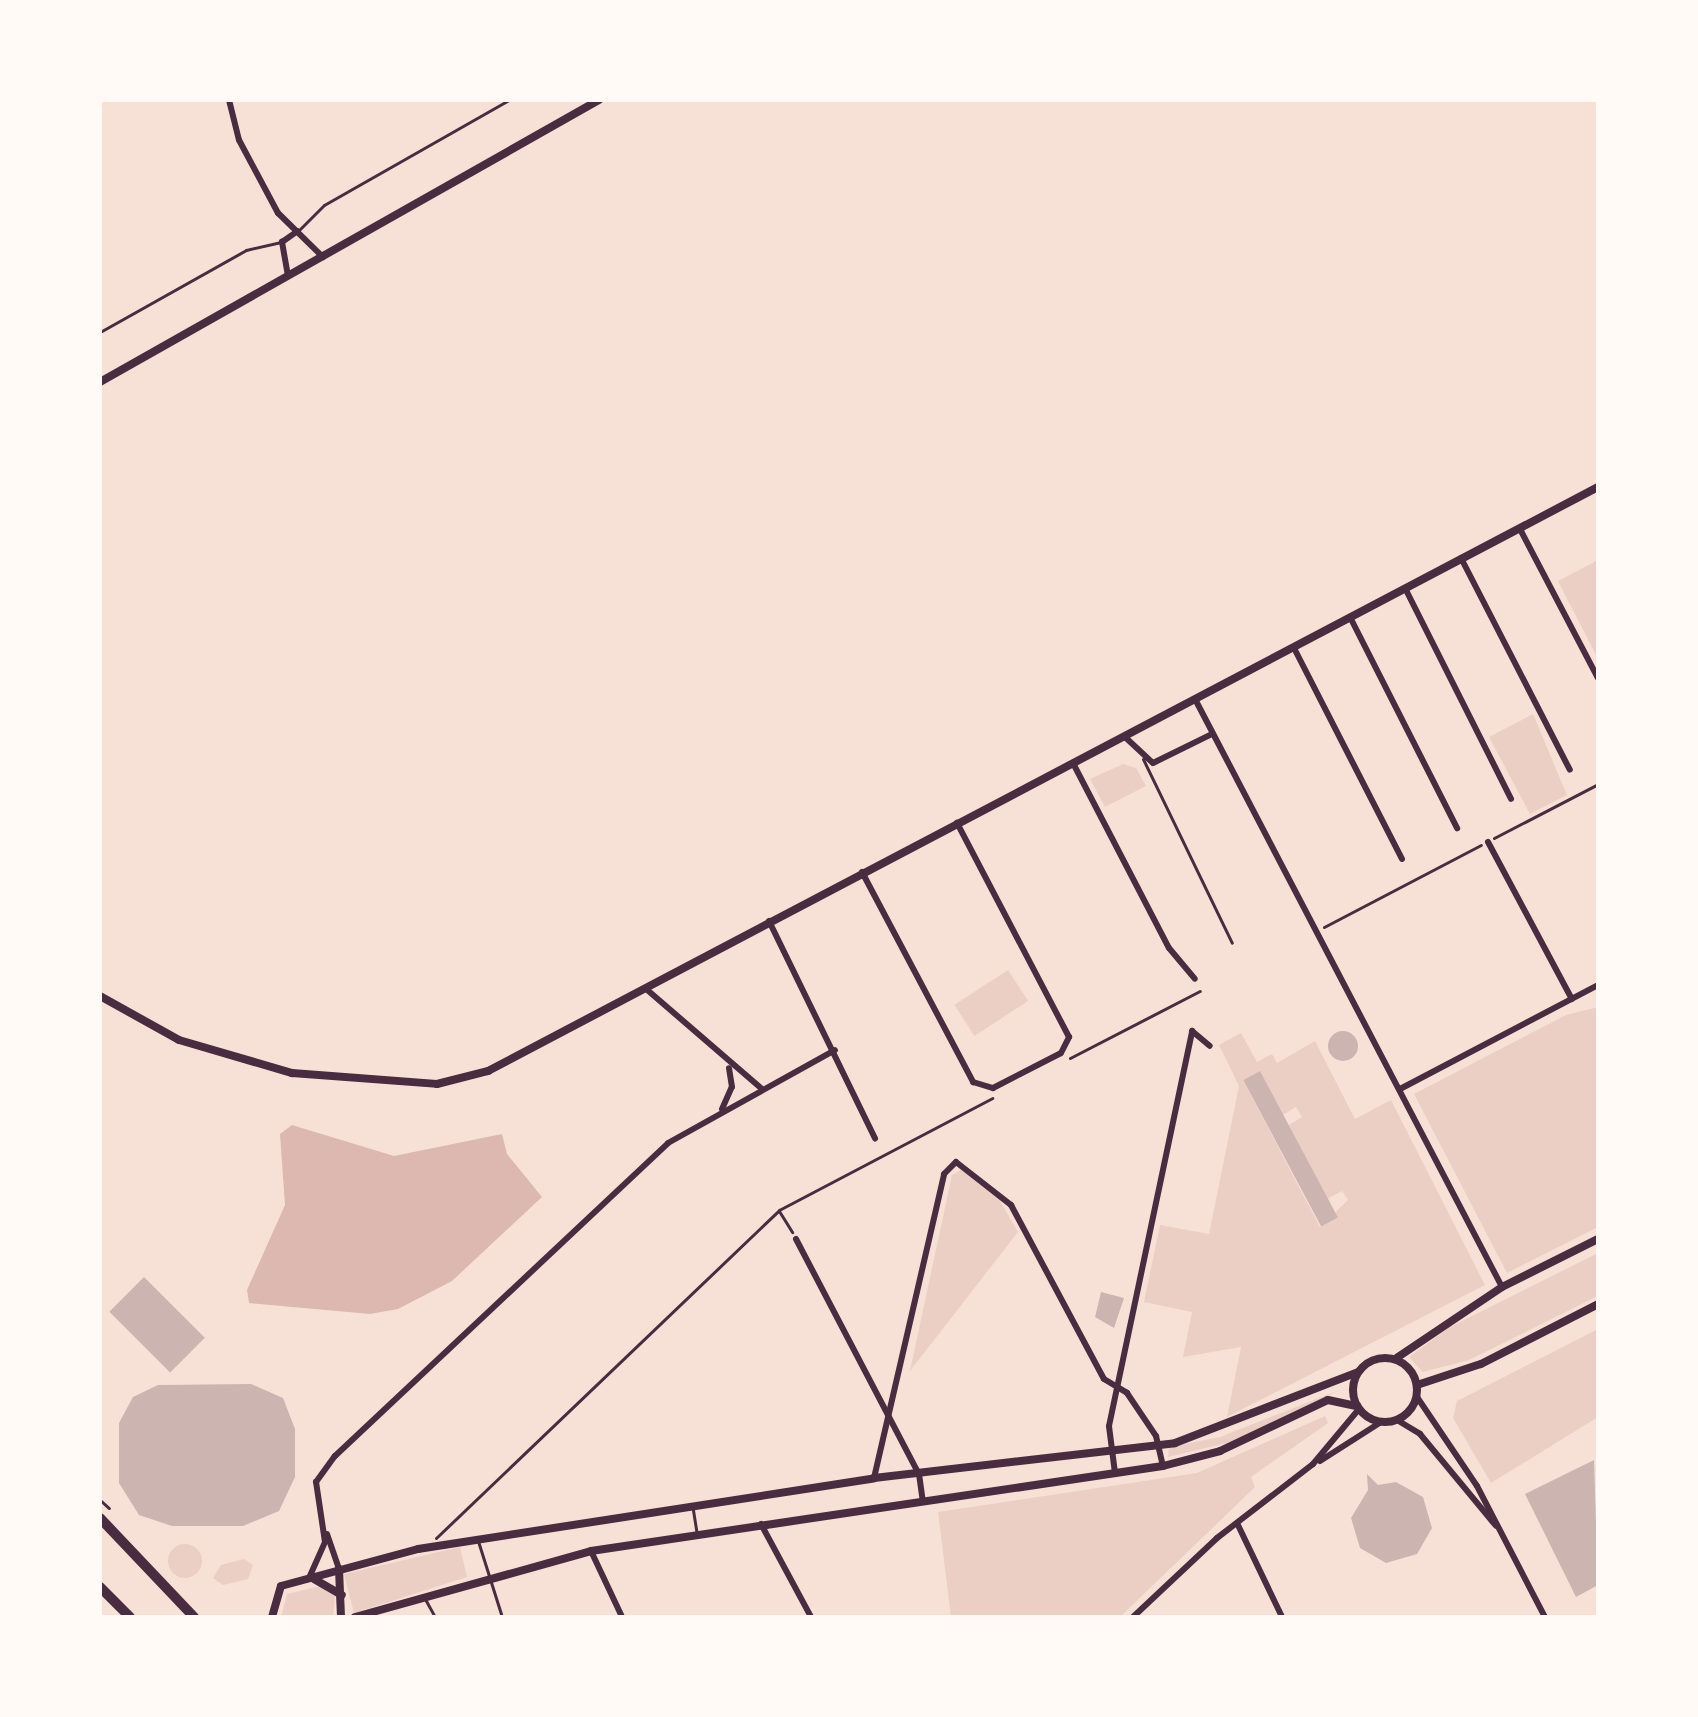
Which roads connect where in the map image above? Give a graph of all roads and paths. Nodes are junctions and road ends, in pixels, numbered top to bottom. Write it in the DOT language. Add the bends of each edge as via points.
graph roads {
  1 [pos="229,100"];
  2 [pos="509,100"];
  3 [pos="599,100"];
  4 [pos="298,231"];
  5 [pos="282,242"];
  6 [pos="323,257"];
  7 [pos="288,276"];
  8 [pos="100,332"];
  9 [pos="100,382"];
  10 [pos="1598,487"];
  11 [pos="1520,529"];
  12 [pos="1461,558"];
  13 [pos="1405,588"];
  14 [pos="1350,617"];
  15 [pos="1294,648"];
  16 [pos="1598,678"];
  17 [pos="1195,699"];
  18 [pos="1212,734"];
  19 [pos="1125,737"];
  20 [pos="1143,759"];
  21 [pos="1073,763"];
  22 [pos="1570,770"];
  23 [pos="1598,784"];
  24 [pos="1511,799"];
  25 [pos="957,823"];
  26 [pos="1457,828"];
  27 [pos="1488,842"];
  28 [pos="1469,852"];
  29 [pos="1402,859"];
  30 [pos="862,872"];
  31 [pos="769,921"];
  32 [pos="1321,929"];
  33 [pos="1232,943"];
  34 [pos="1195,979"];
  35 [pos="1598,985"];
  36 [pos="645,988"];
  37 [pos="1200,991"];
  38 [pos="100,996"];
  39 [pos="1572,999"];
  40 [pos="1210,1046"];
  41 [pos="835,1050"];
  42 [pos="1077,1054"];
  43 [pos="728,1064"];
  44 [pos="762,1089"];
  45 [pos="1400,1089"];
  46 [pos="982,1103"];
  47 [pos="718,1113"];
  48 [pos="875,1138"];
  49 [pos="779,1210"];
  50 [pos="796,1239"];
  51 [pos="1598,1239"];
  52 [pos="1502,1287"];
  53 [pos="1598,1304"];
  54 [pos="1395,1359"];
  55 [pos="1358,1372"];
  56 [pos="1417,1385"];
  57 [pos="1118,1389"];
  58 [pos="1417,1397"];
  59 [pos="1358,1407"];
  60 [pos="888,1417"];
  61 [pos="1397,1420"];
  62 [pos="1381,1422"];
  63 [pos="1160,1446"];
  64 [pos="1110,1450"];
  65 [pos="1313,1464"];
  66 [pos="1163,1466"];
  67 [pos="1115,1473"];
  68 [pos="919,1474"];
  69 [pos="874,1478"];
  70 [pos="923,1502"];
  71 [pos="693,1504"];
  72 [pos="100,1518"];
  73 [pos="1237,1523"];
  74 [pos="761,1524"];
  75 [pos="1496,1526"];
  76 [pos="325,1531"];
  77 [pos="697,1534"];
  78 [pos="477,1537"];
  79 [pos="436,1538"];
  80 [pos="591,1551"];
  81 [pos="339,1569"];
  82 [pos="309,1578"];
  83 [pos="484,1579"];
  84 [pos="100,1587"];
  85 [pos="342,1595"];
  86 [pos="423,1596"];
  87 [pos="1140,1609"];
  88 [pos="130,1617"];
  89 [pos="194,1617"];
  90 [pos="272,1617"];
  91 [pos="341,1617"];
  92 [pos="355,1617"];
  93 [pos="435,1617"];
  94 [pos="502,1617"];
  95 [pos="622,1617"];
  96 [pos="811,1617"];
  97 [pos="1133,1617"];
  98 [pos="1148,1617"];
  99 [pos="1282,1617"];
  100 [pos="1545,1617"];
  1 -- 4 [label="street" via="243,150 284,222"];
  2 -- 4 [label="lane" via="324,205"];
  3 -- 6 [label="street"];
  4 -- 5 [label="street"];
  4 -- 6 [label="street"];
  5 -- 7 [label="street"];
  5 -- 8 [label="lane" via="246,250"];
  6 -- 7 [label="street"];
  7 -- 9 [label="street"];
  10 -- 11 [label="street"];
  11 -- 12 [label="street"];
  11 -- 16 [label="street"];
  12 -- 13 [label="street"];
  12 -- 22 [label="street"];
  13 -- 14 [label="street"];
  13 -- 24 [label="street"];
  14 -- 15 [label="street"];
  14 -- 26 [label="street"];
  15 -- 17 [label="street"];
  15 -- 29 [label="street"];
  17 -- 18 [label="street"];
  17 -- 19 [label="street"];
  18 -- 20 [label="street" via="1158,762"];
  18 -- 45 [label="street"];
  19 -- 20 [label="street"];
  19 -- 21 [label="street"];
  20 -- 33 [label="lane"];
  21 -- 25 [label="street"];
  21 -- 34 [label="street" via="1169,948"];
  23 -- 27 [label="path"];
  25 -- 30 [label="street"];
  25 -- 30 [label="street" via="1069,1041 1061,1053 984,1090 973,1082"];
  27 -- 39 [label="street"];
  28 -- 32 [label="path"];
  30 -- 31 [label="street"];
  31 -- 36 [label="street"];
  31 -- 41 [label="street"];
  35 -- 39 [label="street"];
  36 -- 38 [label="street" via="488,1071 437,1084 232,1060"];
  36 -- 43 [label="street"];
  37 -- 42 [label="path"];
  39 -- 45 [label="street"];
  40 -- 57 [label="street" via="1192,1031"];
  41 -- 44 [label="street"];
  41 -- 48 [label="street"];
  43 -- 44 [label="street"];
  43 -- 47 [label="street" via="732,1087"];
  44 -- 47 [label="street"];
  45 -- 52 [label="street"];
  46 -- 49 [label="path"];
  47 -- 76 [label="street" via="668,1143 322,1469 317,1495"];
  49 -- 50 [label="path"];
  49 -- 79 [label="path"];
  50 -- 60 [label="street"];
  51 -- 52 [label="street"];
  52 -- 54 [label="street"];
  53 -- 56 [label="street" via="1481,1364"];
  54 -- 55 [label="street" via="1376,1359"];
  54 -- 56 [label="street"];
  55 -- 59 [label="street"];
  55 -- 63 [label="street" via="1216,1431"];
  56 -- 58 [label="street"];
  57 -- 60 [label="street" via="1104,1379 1011,1205 969,1166 951,1164"];
  57 -- 63 [label="street"];
  57 -- 64 [label="street"];
  58 -- 61 [label="street"];
  58 -- 75 [label="street" via="1452,1442"];
  59 -- 62 [label="street"];
  59 -- 65 [label="street"];
  59 -- 66 [label="street" via="1328,1400 1220,1451"];
  60 -- 68 [label="street"];
  60 -- 69 [label="street"];
  61 -- 62 [label="street"];
  61 -- 75 [label="street" via="1420,1434"];
  62 -- 65 [label="street"];
  63 -- 64 [label="street"];
  63 -- 66 [label="street"];
  64 -- 67 [label="street"];
  64 -- 68 [label="street"];
  65 -- 73 [label="street"];
  66 -- 67 [label="street"];
  67 -- 70 [label="street"];
  68 -- 69 [label="street"];
  68 -- 70 [label="street"];
  69 -- 71 [label="street"];
  70 -- 74 [label="street"];
  71 -- 77 [label="lane"];
  71 -- 78 [label="street"];
  72 -- 89 [label="main road"];
  73 -- 87 [label="street"];
  73 -- 99 [label="street"];
  74 -- 77 [label="street"];
  74 -- 96 [label="street"];
  75 -- 100 [label="street"];
  76 -- 81 [label="street"];
  76 -- 82 [label="street"];
  77 -- 80 [label="street"];
  78 -- 81 [label="street"];
  78 -- 83 [label="lane"];
  80 -- 83 [label="street"];
  80 -- 95 [label="street"];
  81 -- 82 [label="street"];
  81 -- 85 [label="street"];
  82 -- 85 [label="street" via="331,1582"];
  82 -- 90 [label="street" via="281,1586"];
  83 -- 86 [label="street"];
  83 -- 94 [label="lane"];
  84 -- 88 [label="main road"];
  85 -- 91 [label="street"];
  86 -- 92 [label="street"];
  86 -- 93 [label="lane"];
  87 -- 97 [label="street"];
  87 -- 98 [label="street"];
}
